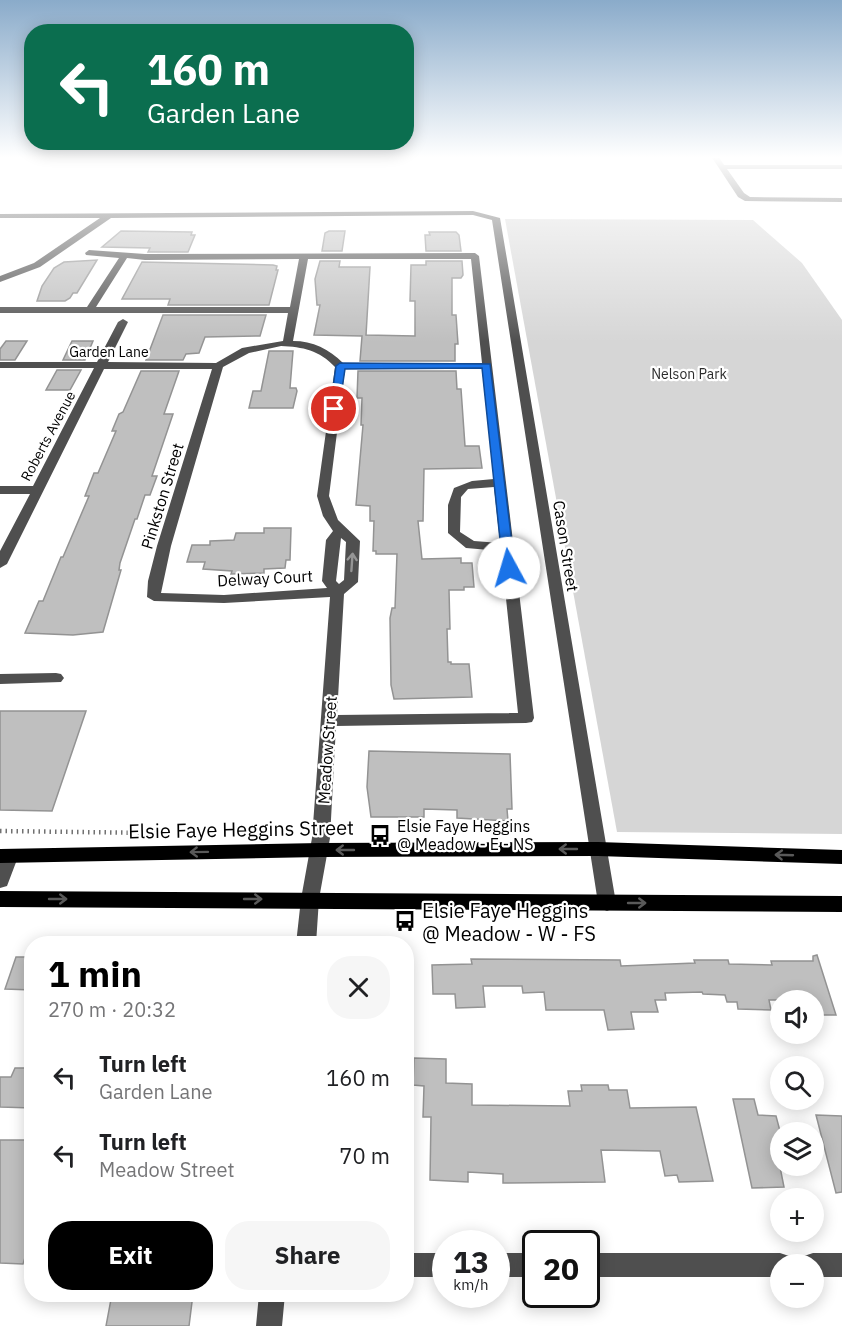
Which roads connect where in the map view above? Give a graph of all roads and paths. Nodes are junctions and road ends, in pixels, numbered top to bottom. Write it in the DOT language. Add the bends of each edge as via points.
graph roads {
  1 [pos="105,218"];
  2 [pos="491,218"];
  3 [pos="89,253"];
  4 [pos="124,256"];
  5 [pos="304,257"];
  6 [pos="0,279"];
  7 [pos="0,310"];
  8 [pos="90,310"];
  9 [pos="294,310"];
  10 [pos="123,322"];
  11 [pos="287,344"];
  12 [pos="0,365"];
  13 [pos="101,366"];
  14 [pos="218,366"];
  15 [pos="340,366"];
  16 [pos="486,366"];
  17 [pos="500,483"];
  18 [pos="0,490"];
  19 [pos="36,490"];
  20 [pos="340,531"];
  21 [pos="507,547"];
  22 [pos="0,564"];
  23 [pos="337,592"];
  24 [pos="196,598"];
  25 [pos="56,678"];
  26 [pos="0,680"];
  27 [pos="329,721"];
  28 [pos="598,849"];
  29 [pos="320,850"];
  30 [pos="4,856"];
  31 [pos="842,857"];
  32 [pos="0,881"];
  33 [pos="0,898"];
  34 [pos="310,899"];
  35 [pos="607,903"];
  36 [pos="842,904"];
  37 [pos="307,936"];
  38 [pos="414,1265"];
  39 [pos="432,1265"];
  40 [pos="600,1265"];
  41 [pos="770,1265"];
  42 [pos="824,1265"];
  43 [pos="842,1265"];
  44 [pos="271,1302"];
  45 [pos="269,1326"];
  1 -- 6 [label="street" via="36,265"];
  2 -- 28 [label="street, Cason Street" via="496,220"];
  3 -- 4 [label="street"];
  4 -- 5 [label="street"];
  4 -- 8 [label="street"];
  5 -- 9 [label="street"];
  5 -- 16 [label="street" via="475,256"];
  7 -- 8 [label="street"];
  8 -- 9 [label="street"];
  9 -- 11 [label="street"];
  10 -- 13 [label="street, Roberts Avenue"];
  11 -- 14 [label="street" via="245,350"];
  11 -- 15 [label="street" via="323,351"];
  12 -- 13 [label="street, Garden Lane"];
  13 -- 14 [label="street, Garden Lane"];
  13 -- 19 [label="street, Roberts Avenue"];
  14 -- 24 [label="street, Pinkston Street" via="155,581 154,597"];
  15 -- 16 [label="street"];
  15 -- 20 [label="street, Meadow Street" via="323,496 325,509"];
  16 -- 17 [label="street"];
  17 -- 21 [label="street"];
  17 -- 21 [label="street" via="474,483 456,490 454,533 471,545"];
  18 -- 19 [label="street"];
  19 -- 22 [label="street, Roberts Avenue"];
  20 -- 23 [label="street, Meadow Street" via="333,540 329,581"];
  23 -- 20 [label="street, Meadow Street, one-way" via="351,582 353,541"];
  21 -- 27 [label="street" via="526,718"];
  23 -- 24 [label="street, Delway Court"];
  23 -- 27 [label="street, Meadow Street"];
  25 -- 26 [label="street"];
  27 -- 29 [label="street, Meadow Street"];
  28 -- 29 [label="main road, Elsie Faye Heggins Street, one-way"];
  31 -- 28 [label="main road, Elsie Faye Heggins Street, one-way"];
  28 -- 35 [label="street, Cason Street"];
  29 -- 30 [label="main road, Elsie Faye Heggins Street, one-way"];
  29 -- 34 [label="street, Meadow Street"];
  30 -- 32 [label="street"];
  33 -- 34 [label="main road, one-way"];
  34 -- 35 [label="main road"];
  34 -- 37 [label="street, Meadow Street"];
  35 -- 36 [label="main road, one-way"];
  38 -- 39 [label="street"];
  40 -- 41 [label="street"];
  42 -- 43 [label="street"];
  44 -- 45 [label="street"];
}
